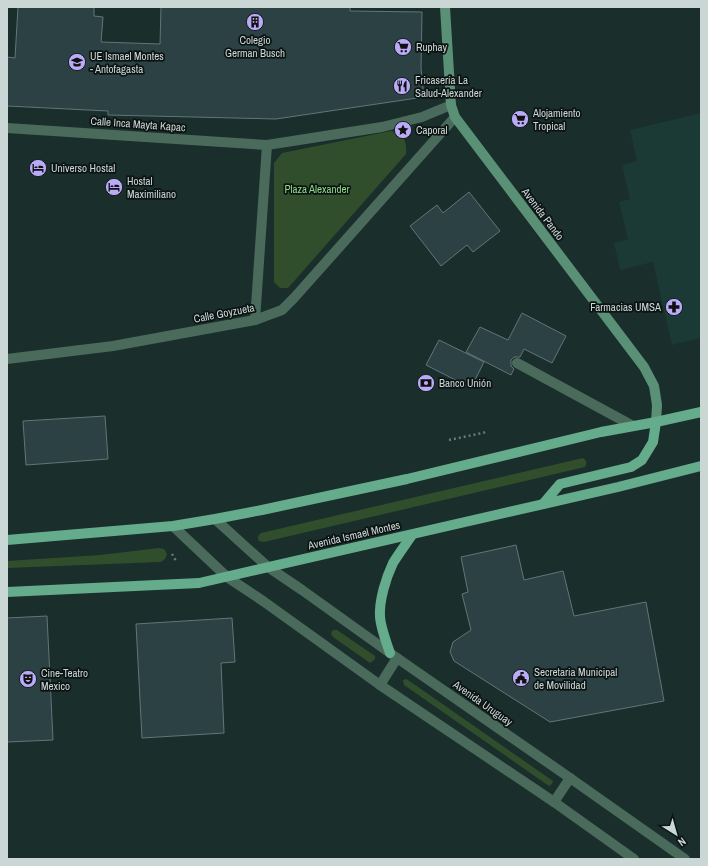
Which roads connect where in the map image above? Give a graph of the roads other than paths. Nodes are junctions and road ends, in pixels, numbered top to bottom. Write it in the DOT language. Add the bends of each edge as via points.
graph roads {
  1 [pos="445,7"];
  2 [pos="451,105"];
  3 [pos="455,117"];
  4 [pos="7,128"];
  5 [pos="267,145"];
  6 [pos="255,320"];
  7 [pos="7,359"];
  8 [pos="517,363"];
  9 [pos="701,412"];
  10 [pos="656,422"];
  11 [pos="633,426"];
  12 [pos="701,466"];
  13 [pos="543,504"];
  14 [pos="215,519"];
  15 [pos="173,526"];
  16 [pos="412,535"];
  17 [pos="7,540"];
  18 [pos="268,567"];
  19 [pos="227,577"];
  20 [pos="7,592"];
  21 [pos="394,656"];
  22 [pos="380,685"];
  23 [pos="570,778"];
  24 [pos="554,802"];
  25 [pos="634,859"];
  26 [pos="685,859"];
  1 -- 2 [label="main road, Avenida Pando"];
  2 -- 3 [label="main road, Avenida Pando"];
  2 -- 5 [label="street, Calle Inca Mayta Kapac" via="422,117 382,126"];
  3 -- 6 [label="street, Calle Goyzueta" via="294,298 282,310"];
  3 -- 10 [label="main road, Avenida Pando" via="644,367 654,386"];
  4 -- 5 [label="street, Calle Inca Mayta Kapac"];
  5 -- 6 [label="street"];
  6 -- 7 [label="street, Calle Goyzueta" via="113,346"];
  8 -- 11 [label="street"];
  9 -- 10 [label="main road"];
  10 -- 11 [label="main road"];
  10 -- 13 [label="main road" via="653,442 642,460 631,467 560,484"];
  11 -- 14 [label="main road"];
  12 -- 13 [label="main road, Avenida Ismael Montes"];
  13 -- 16 [label="main road, Avenida Ismael Montes"];
  14 -- 15 [label="main road"];
  14 -- 18 [label="street, Avenida Uruguay"];
  15 -- 17 [label="main road"];
  15 -- 19 [label="street"];
  16 -- 18 [label="main road, Avenida Ismael Montes"];
  16 -- 21 [label="main road" via="393,563 380,604 384,636"];
  18 -- 19 [label="main road, Avenida Ismael Montes"];
  18 -- 21 [label="street, Avenida Uruguay"];
  19 -- 20 [label="main road, Avenida Ismael Montes" via="199,583"];
  19 -- 22 [label="street"];
  21 -- 22 [label="street"];
  21 -- 23 [label="street, Avenida Uruguay"];
  22 -- 24 [label="street"];
  23 -- 24 [label="street"];
  23 -- 26 [label="street, Avenida Uruguay"];
  24 -- 25 [label="street"];
}
